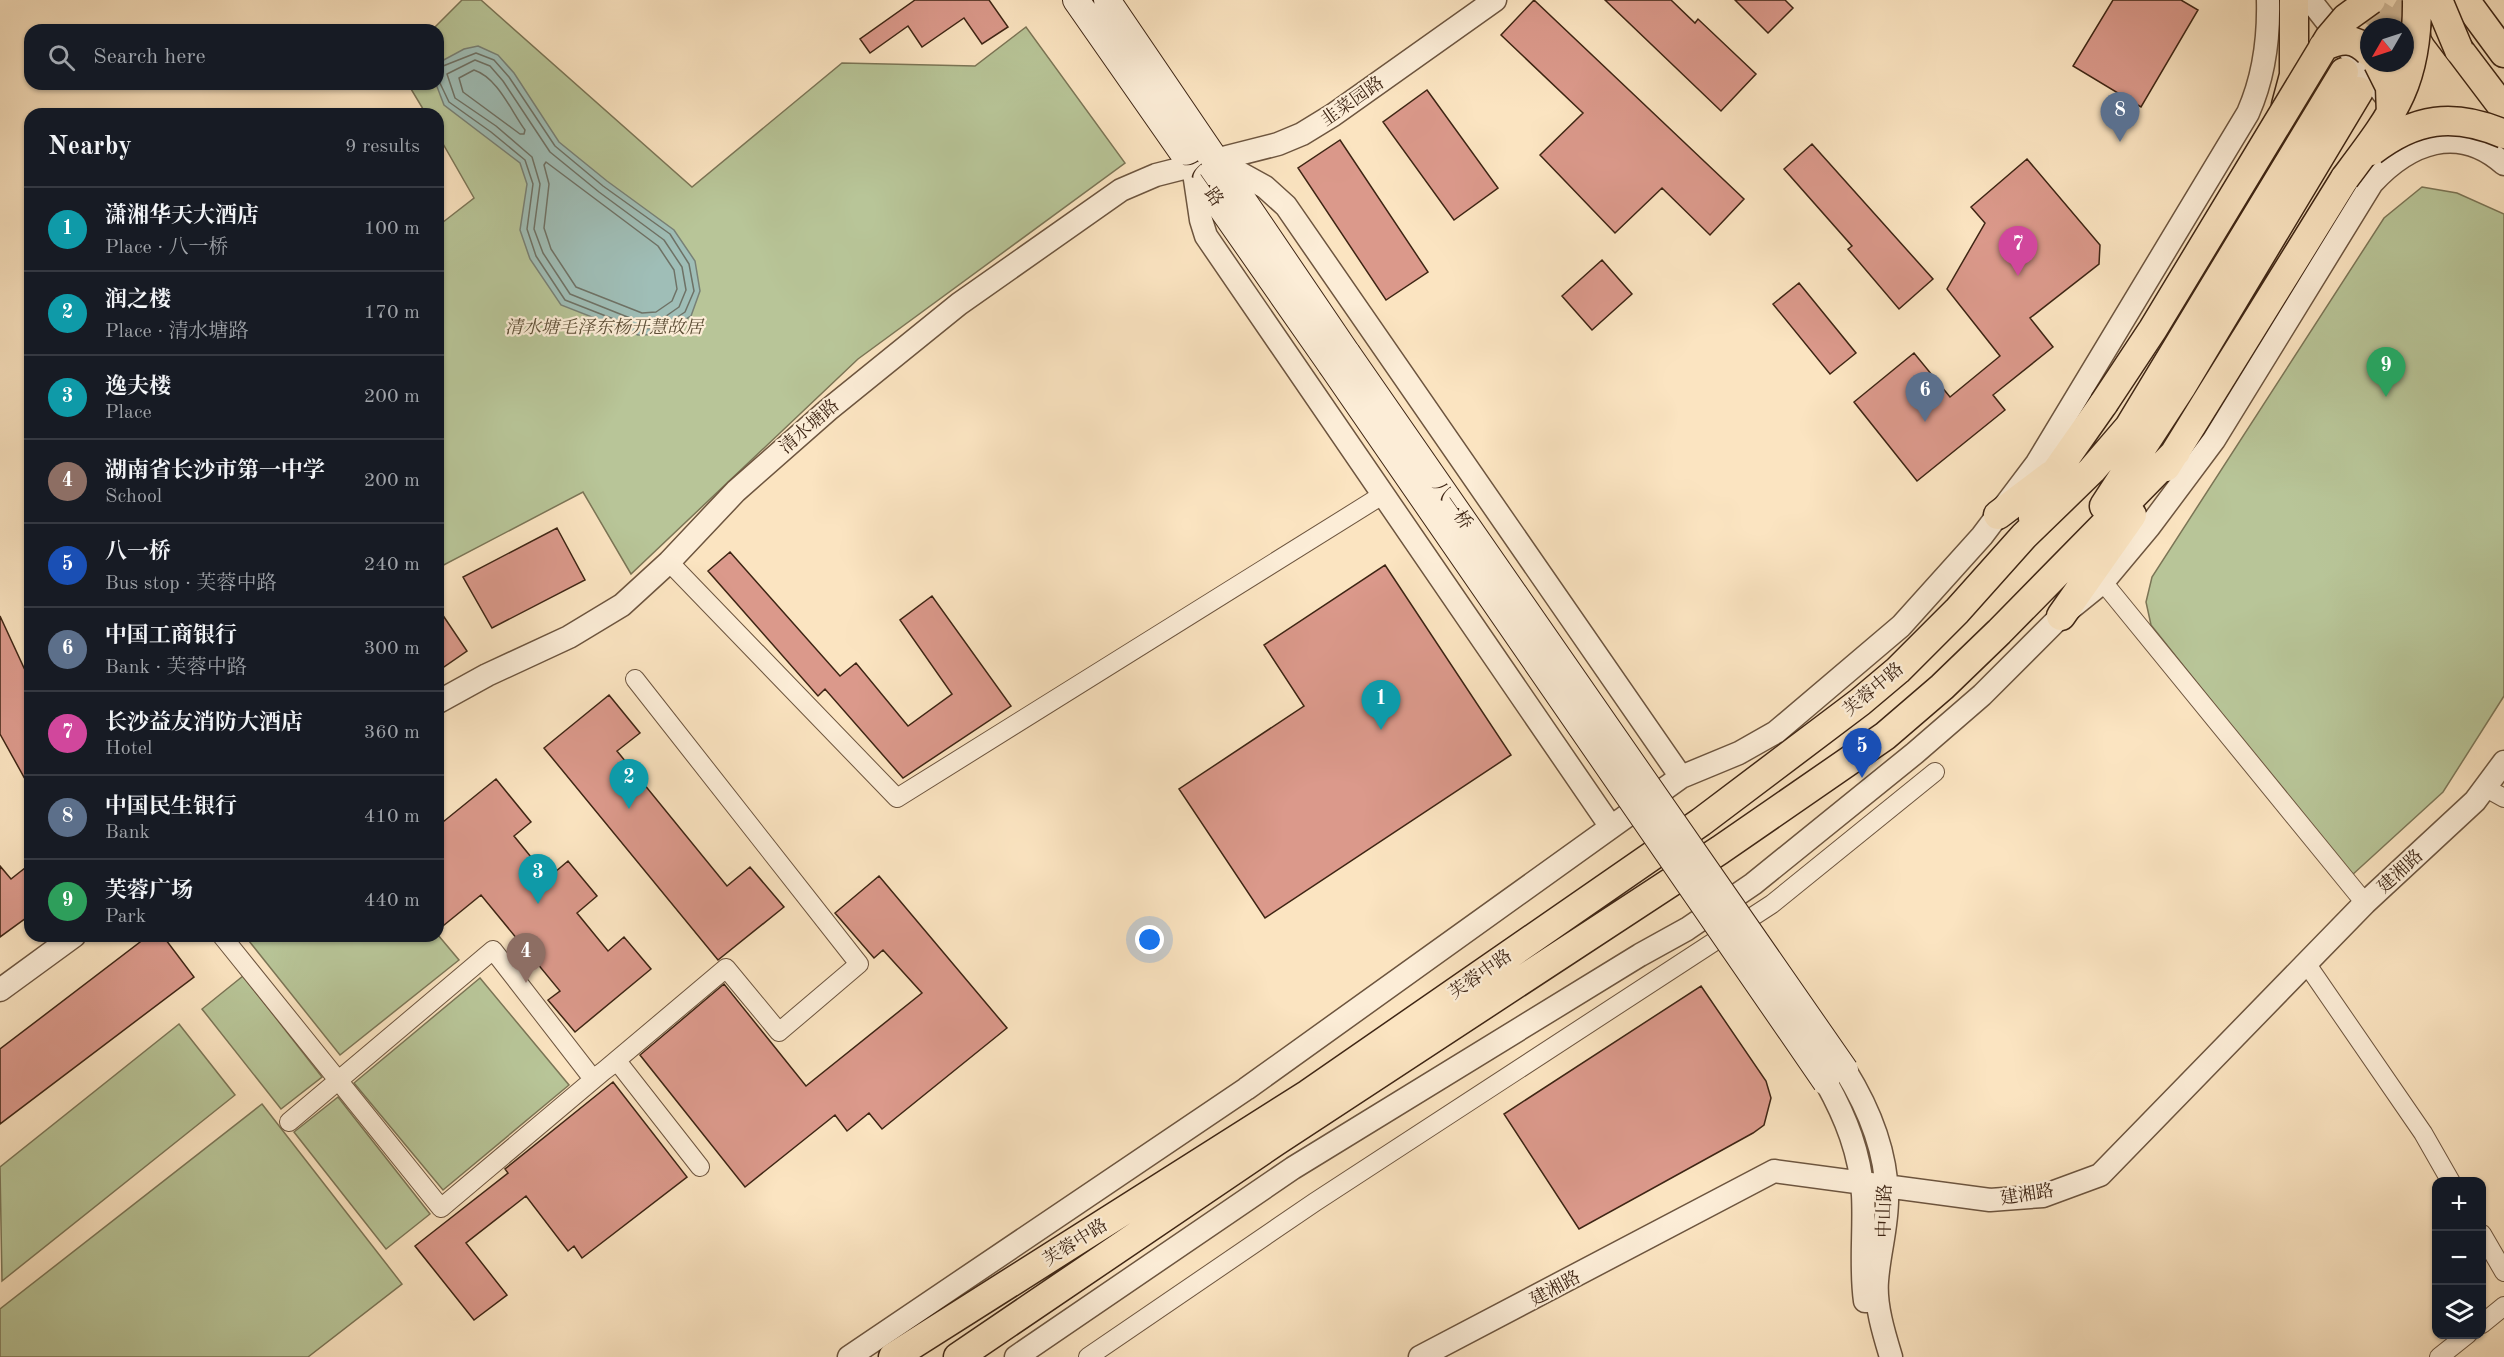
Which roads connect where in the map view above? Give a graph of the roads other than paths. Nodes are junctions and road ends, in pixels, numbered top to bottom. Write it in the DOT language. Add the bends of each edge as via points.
graph roads {
  1 [pos="1076,0"];
  2 [pos="1107,0"];
  3 [pos="1495,0"];
  4 [pos="2268,0"];
  5 [pos="2295,0"];
  6 [pos="2310,0"];
  7 [pos="2371,0"];
  8 [pos="2417,0"];
  9 [pos="2423,0"];
  10 [pos="2438,0"];
  11 [pos="2464,1"];
  12 [pos="2360,46"];
  13 [pos="2323,47"];
  14 [pos="2459,50"];
  15 [pos="2504,53"];
  16 [pos="2382,72"];
  17 [pos="2504,109"];
  18 [pos="2283,115"];
  19 [pos="2391,115"];
  20 [pos="2423,144"];
  21 [pos="2499,146"];
  22 [pos="1204,163"];
  23 [pos="2345,178"];
  24 [pos="1339,359"];
  25 [pos="2176,452"];
  26 [pos="2057,470"];
  27 [pos="1384,494"];
  28 [pos="1998,515"];
  29 [pos="2024,536"];
  30 [pos="669,562"];
  31 [pos="2066,562"];
  32 [pos="2103,582"];
  33 [pos="2061,616"];
  34 [pos="635,679"];
  35 [pos="444,699"];
  36 [pos="2504,762"];
  37 [pos="1935,772"];
  38 [pos="1681,777"];
  39 [pos="2495,793"];
  40 [pos="1611,827"];
  41 [pos="2365,903"];
  42 [pos="66,942"];
  43 [pos="227,942"];
  44 [pos="2306,963"];
  45 [pos="0,990"];
  46 [pos="617,1061"];
  47 [pos="1836,1076"];
  48 [pos="593,1079"];
  49 [pos="339,1080"];
  50 [pos="290,1122"];
  51 [pos="700,1167"];
  52 [pos="2448,1177"];
  53 [pos="1861,1182"];
  54 [pos="1886,1185"];
  55 [pos="2486,1242"];
  56 [pos="2504,1272"];
  57 [pos="2504,1306"];
  58 [pos="2486,1320"];
  59 [pos="2463,1339"];
  60 [pos="849,1357"];
  61 [pos="893,1357"];
  62 [pos="958,1357"];
  63 [pos="1016,1357"];
  64 [pos="1088,1357"];
  65 [pos="1420,1357"];
  66 [pos="1876,1357"];
  67 [pos="1891,1357"];
  68 [pos="2439,1357"];
  1 -- 22 [label="main road, 八一路"];
  2 -- 22 [label="main road, 八一路"];
  3 -- 22 [label="street, 韭菜园路" via="1302,134"];
  4 -- 28 [label="street" via="2261,84 2248,113 2037,463"];
  5 -- 18 [label="main road, bridge" via="2294,75"];
  6 -- 20 [label="street"];
  7 -- 13 [label="main road, bridge" via="2346,18"];
  8 -- 19 [label="main road, bridge" via="2417,41"];
  9 -- 14 [label="main road, bridge"];
  10 -- 14 [label="main road, bridge"];
  11 -- 15 [label="main road"];
  12 -- 13 [label="main road, bridge" via="2344,39"];
  13 -- 18 [label="main road, bridge"];
  14 -- 17 [label="main road"];
  16 -- 19 [label="main road, bridge" via="2390,87"];
  18 -- 26 [label="main road, bridge" via="2129,367"];
  19 -- 23 [label="main road, bridge"];
  20 -- 21 [label="street"];
  20 -- 32 [label="street" via="2399,157 2372,183 2214,440"];
  21 -- 23 [label="main road, bridge" via="2463,122 2426,122 2381,144"];
  22 -- 24 [label="main road, 八一路"];
  22 -- 27 [label="street" via="1201,220 1206,236"];
  22 -- 30 [label="street, 清水塘路" via="1156,175 1121,190 959,304 788,444 736,491"];
  22 -- 38 [label="street" via="1265,187 1286,207"];
  23 -- 25 [label="main road"];
  24 -- 47 [label="main road, 八一桥, bridge"];
  25 -- 31 [label="main road"];
  25 -- 33 [label="main road"];
  26 -- 28 [label="main road"];
  26 -- 29 [label="main road"];
  27 -- 30 [label="street" via="897,798"];
  27 -- 40 [label="street"];
  28 -- 38 [label="street" via="1901,626 1776,732"];
  29 -- 31 [label="main road" via="2092,470 2128,427 2352,82 2182,386"];
  29 -- 61 [label="main road, 芙蓉中路" via="1958,611 1898,670 1701,822 1308,1094"];
  30 -- 35 [label="street, 清水塘路" via="622,605 596,622"];
  31 -- 62 [label="main road, 芙蓉中路" via="1942,687 1885,736 1817,785 1275,1142"];
  32 -- 33 [label="street"];
  32 -- 41 [label="street"];
  33 -- 63 [label="street" via="1973,702 1753,884 1687,929 1293,1168"];
  34 -- 46 [label="street" via="859,964 779,1032 726,968"];
  36 -- 39 [label="street, 建湘路"];
  37 -- 64 [label="street" via="1772,904 1315,1202"];
  38 -- 40 [label="street"];
  39 -- 41 [label="street, 建湘路" via="2475,801"];
  40 -- 60 [label="street" via="1246,1089"];
  41 -- 44 [label="street, 建湘路"];
  42 -- 45 [label="street"];
  43 -- 49 [label="street"];
  44 -- 52 [label="street" via="2423,1133"];
  44 -- 54 [label="street, 建湘路" via="2100,1175 2043,1196 1990,1200"];
  46 -- 48 [label="street"];
  46 -- 51 [label="street"];
  47 -- 53 [label="street, 中山路"];
  47 -- 54 [label="street, 中山路" via="1861,1096 1881,1154"];
  48 -- 49 [label="street" via="441,1208"];
  48 -- 49 [label="street" via="493,951"];
  49 -- 50 [label="street"];
  53 -- 54 [label="street, 建湘路"];
  53 -- 65 [label="street, 建湘路" via="1774,1171"];
  53 -- 66 [label="street, 中山路" via="1862,1281 1869,1336"];
  54 -- 67 [label="street, 中山路" via="1886,1227 1876,1283"];
  55 -- 56 [label="street"];
  57 -- 58 [label="street"];
  59 -- 68 [label="street"];
}
